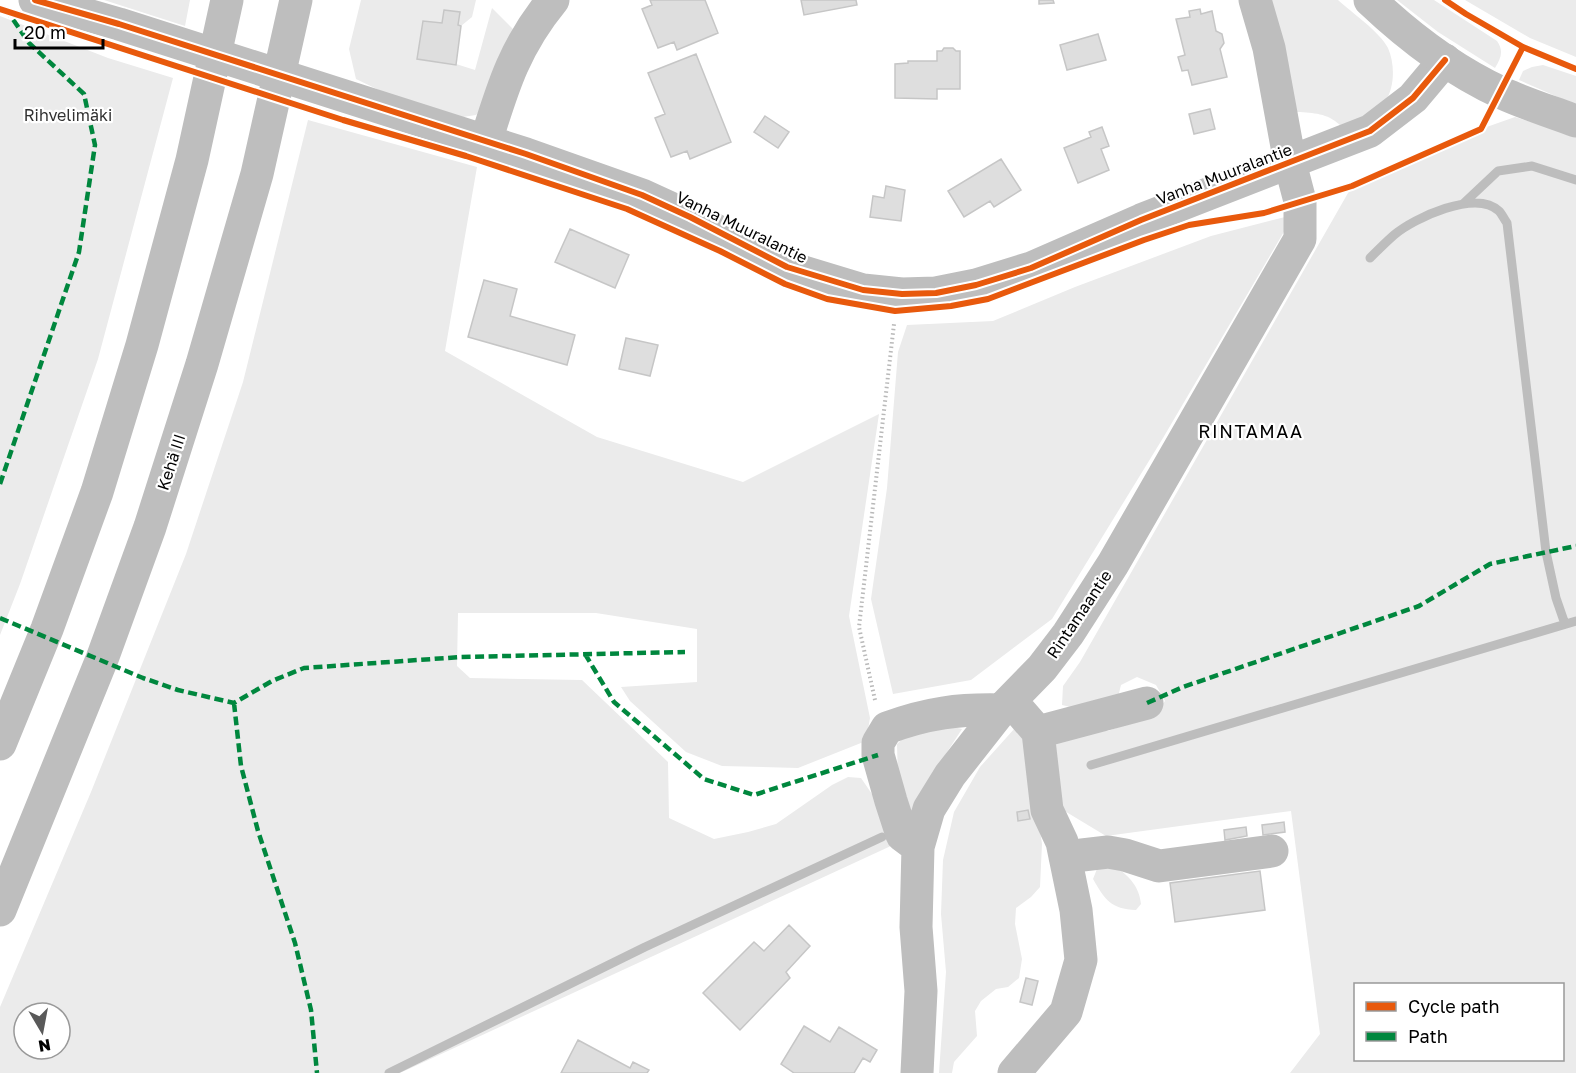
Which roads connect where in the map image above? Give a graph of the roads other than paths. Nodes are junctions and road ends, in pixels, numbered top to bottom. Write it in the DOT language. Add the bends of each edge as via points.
graph roads {
  1 [pos="35,0"];
  2 [pos="227,0"];
  3 [pos="296,0"];
  4 [pos="553,0"];
  5 [pos="1255,0"];
  6 [pos="1370,0"];
  7 [pos="1445,60"];
  8 [pos="1576,121"];
  9 [pos="486,141"];
  10 [pos="1290,164"];
  11 [pos="1147,704"];
  12 [pos="1006,705"];
  13 [pos="1038,732"];
  14 [pos="0,744"];
  15 [pos="918,847"];
  16 [pos="1272,851"];
  17 [pos="1065,857"];
  18 [pos="0,910"];
  19 [pos="917,1073"];
  20 [pos="1014,1073"];
  1 -- 9 [label="main road, Vanha Muuralantie"];
  2 -- 14 [label="main road" via="192,160 142,345 96,492"];
  3 -- 18 [label="main road, Kehä III" via="257,174 153,517 102,659"];
  4 -- 9 [label="main road" via="534,23 517,54"];
  5 -- 10 [label="main road, Rintamaantie" via="1269,48"];
  6 -- 7 [label="main road"];
  7 -- 8 [label="main road" via="1501,92"];
  7 -- 10 [label="main road, Vanha Muuralantie" via="1413,98 1370,131"];
  9 -- 10 [label="main road, Vanha Muuralantie" via="642,195 787,267 863,290 902,294 936,294 1031,268 1131,224"];
  10 -- 12 [label="main road, Rintamaantie" via="1300,201 1300,239 1113,564 1068,634"];
  11 -- 13 [label="main road"];
  12 -- 13 [label="main road"];
  12 -- 15 [label="main road, Rintamaantie" via="950,775 929,809"];
  12 -- 15 [label="main road" via="938,712 887,728 878,742 878,755 903,835"];
  13 -- 17 [label="main road" via="1047,810"];
  15 -- 19 [label="main road, Rintamaantie" via="916,927 921,991"];
  16 -- 17 [label="main road" via="1159,866 1108,852"];
  17 -- 20 [label="main road" via="1081,960 1066,1012"];
}
